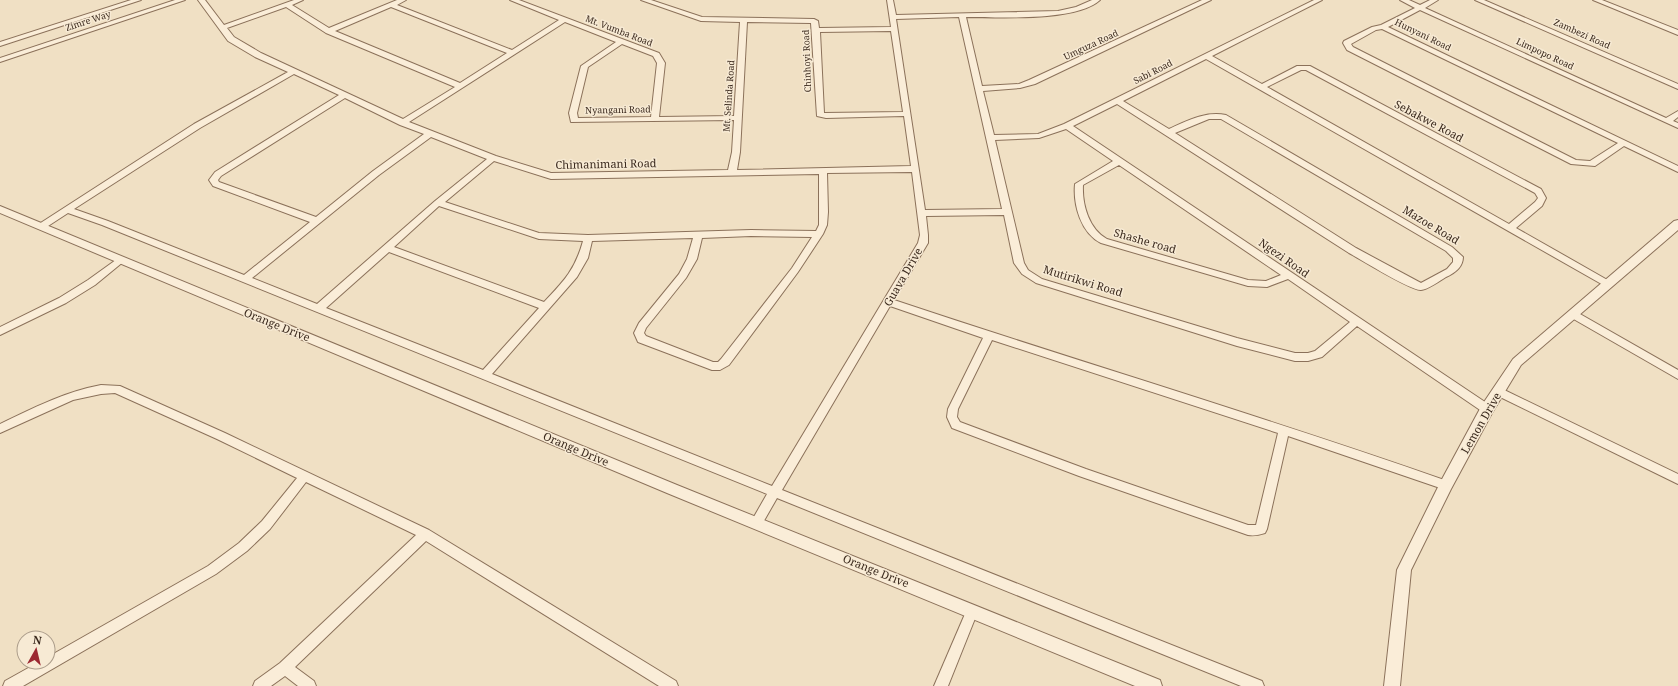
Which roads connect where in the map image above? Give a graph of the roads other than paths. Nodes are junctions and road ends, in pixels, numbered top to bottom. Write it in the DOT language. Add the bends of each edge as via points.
graph roads {
  1 [pos="138,0"];
  2 [pos="182,0"];
  3 [pos="201,0"];
  4 [pos="300,0"];
  5 [pos="403,0"];
  6 [pos="513,0"];
  7 [pos="644,0"];
  8 [pos="890,0"];
  9 [pos="1097,0"];
  10 [pos="1208,0"];
  11 [pos="1319,0"];
  12 [pos="1404,0"];
  13 [pos="1434,0"];
  14 [pos="1478,0"];
  15 [pos="1596,0"];
  16 [pos="116,3"];
  17 [pos="287,4"];
  18 [pos="392,5"];
  19 [pos="1420,8"];
  20 [pos="962,16"];
  21 [pos="130,17"];
  22 [pos="893,17"];
  23 [pos="564,20"];
  24 [pos="744,20"];
  25 [pos="1383,27"];
  26 [pos="221,28"];
  27 [pos="895,29"];
  28 [pos="816,30"];
  29 [pos="329,31"];
  30 [pos="1678,33"];
  31 [pos="622,41"];
  32 [pos="0,44"];
  33 [pos="512,53"];
  34 [pos="1206,56"];
  35 [pos="0,60"];
  36 [pos="294,71"];
  37 [pos="460,86"];
  38 [pos="1262,87"];
  39 [pos="1678,87"];
  40 [pos="978,89"];
  41 [pos="345,95"];
  42 [pos="1117,101"];
  43 [pos="1678,113"];
  44 [pos="908,114"];
  45 [pos="738,118"];
  46 [pos="655,119"];
  47 [pos="1666,120"];
  48 [pos="403,123"];
  49 [pos="1067,126"];
  50 [pos="1678,126"];
  51 [pos="1170,132"];
  52 [pos="430,134"];
  53 [pos="990,138"];
  54 [pos="1624,143"];
  55 [pos="493,158"];
  56 [pos="1120,161"];
  57 [pos="916,169"];
  58 [pos="1678,169"];
  59 [pos="823,171"];
  60 [pos="732,173"];
  61 [pos="438,203"];
  62 [pos="0,209"];
  63 [pos="67,210"];
  64 [pos="1007,212"];
  65 [pos="921,213"];
  66 [pos="317,221"];
  67 [pos="1678,224"];
  68 [pos="42,226"];
  69 [pos="1510,228"];
  70 [pos="819,234"];
  71 [pos="698,235"];
  72 [pos="588,238"];
  73 [pos="388,248"];
  74 [pos="120,260"];
  75 [pos="1287,276"];
  76 [pos="244,280"];
  77 [pos="1608,284"];
  78 [pos="889,302"];
  79 [pos="546,307"];
  80 [pos="318,309"];
  81 [pos="1573,314"];
  82 [pos="1356,322"];
  83 [pos="0,331"];
  84 [pos="989,336"];
  85 [pos="1678,375"];
  86 [pos="484,376"];
  87 [pos="1498,392"];
  88 [pos="1487,409"];
  89 [pos="0,429"];
  90 [pos="1284,430"];
  91 [pos="304,477"];
  92 [pos="1678,479"];
  93 [pos="1446,485"];
  94 [pos="775,493"];
  95 [pos="758,522"];
  96 [pos="425,534"];
  97 [pos="972,611"];
  98 [pos="286,668"];
  99 [pos="10,686"];
  100 [pos="260,686"];
  101 [pos="309,686"];
  102 [pos="671,686"];
  103 [pos="941,686"];
  104 [pos="1154,686"];
  105 [pos="1257,686"];
  106 [pos="1392,686"];
  1 -- 16 [label="street"];
  2 -- 21 [label="street, Zimre Way"];
  3 -- 26 [label="street, Chimanimani Road"];
  4 -- 17 [label="street"];
  5 -- 18 [label="street"];
  6 -- 23 [label="street, Mt. Vumba Road"];
  7 -- 24 [label="street, Chinhoyi Road" via="701,20"];
  8 -- 22 [label="street, Guava Drive"];
  9 -- 20 [label="street" via="1063,13"];
  10 -- 40 [label="street, Umguza Road" via="1032,82 1020,86"];
  11 -- 34 [label="street, Sabi Road"];
  12 -- 19 [label="street, Limpopo Road"];
  13 -- 19 [label="street"];
  14 -- 39 [label="street, Zambezi Road"];
  15 -- 30 [label="street"];
  16 -- 21 [label="street"];
  16 -- 32 [label="street"];
  17 -- 26 [label="street"];
  17 -- 29 [label="street"];
  18 -- 29 [label="street"];
  18 -- 33 [label="street"];
  19 -- 25 [label="street"];
  19 -- 47 [label="street, Limpopo Road"];
  20 -- 22 [label="street"];
  20 -- 40 [label="street, Mutirikwi Road"];
  21 -- 35 [label="street, Zimre Way"];
  22 -- 27 [label="street, Guava Drive"];
  23 -- 31 [label="street, Mt. Vumba Road"];
  23 -- 33 [label="street"];
  24 -- 28 [label="street, Chinhoyi Road" via="810,20 815,23"];
  24 -- 45 [label="street, Mt. Selinda Road"];
  25 -- 54 [label="street, Hunyani Road"];
  25 -- 54 [label="street, Hunyani Road" via="1374,28 1350,40 1347,46 1574,162 1592,164"];
  26 -- 36 [label="street, Chimanimani Road" via="231,39 258,55"];
  27 -- 28 [label="street"];
  27 -- 44 [label="street, Guava Drive"];
  28 -- 44 [label="street, Chinhoyi Road" via="820,114"];
  29 -- 37 [label="street"];
  31 -- 46 [label="street, Mt. Vumba Road" via="656,55 662,63"];
  31 -- 46 [label="street, Nyangani Road" via="585,66 573,119"];
  33 -- 37 [label="street"];
  34 -- 38 [label="street"];
  34 -- 42 [label="street, Sabi Road"];
  36 -- 41 [label="street, Chimanimani Road"];
  36 -- 63 [label="street" via="197,126"];
  37 -- 48 [label="street"];
  38 -- 69 [label="street"];
  38 -- 69 [label="street, Sebakwe Road" via="1300,68 1307,68 1538,191 1542,198 1539,204"];
  40 -- 53 [label="street, Mutirikwi Road"];
  41 -- 48 [label="street, Chimanimani Road"];
  41 -- 66 [label="street" via="218,174 213,180 216,184"];
  42 -- 49 [label="street, Sabi Road"];
  42 -- 51 [label="street, Mazoe Road"];
  43 -- 47 [label="street"];
  44 -- 57 [label="street, Guava Drive"];
  45 -- 46 [label="street, Nyangani Road"];
  45 -- 60 [label="street, Mt. Selinda Road"];
  47 -- 50 [label="street, Limpopo Road"];
  48 -- 52 [label="street, Chimanimani Road"];
  49 -- 53 [label="street, Sabi Road" via="1039,136"];
  49 -- 56 [label="street, Ngezi Road"];
  51 -- 51 [label="street, Mazoe Road" via="1399,278 1421,287 1458,263 1458,256 1449,249 1223,117 1204,117"];
  52 -- 55 [label="street, Chimanimani Road"];
  52 -- 66 [label="street" via="376,173"];
  53 -- 64 [label="street, Mutirikwi Road"];
  54 -- 58 [label="street, Hunyani Road"];
  55 -- 60 [label="street, Chimanimani Road" via="543,174 563,177"];
  55 -- 61 [label="street"];
  56 -- 75 [label="street, Ngezi Road" via="1256,252"];
  56 -- 75 [label="street, Shashe road" via="1079,184 1082,207 1095,236 1104,241 1248,283 1267,284"];
  57 -- 59 [label="street, Chimanimani Road"];
  57 -- 65 [label="street, Guava Drive"];
  59 -- 60 [label="street, Chimanimani Road"];
  59 -- 70 [label="street" via="824,212"];
  61 -- 72 [label="street" via="539,236"];
  61 -- 73 [label="street"];
  62 -- 68 [label="street, Orange Drive"];
  63 -- 68 [label="street"];
  63 -- 76 [label="street"];
  64 -- 65 [label="street"];
  64 -- 82 [label="street, Mutirikwi Road" via="1020,266 1039,281 1237,342 1295,357 1318,354"];
  65 -- 78 [label="street, Guava Drive" via="923,242"];
  66 -- 76 [label="street"];
  67 -- 77 [label="street, Lemon Drive"];
  68 -- 74 [label="street, Orange Drive"];
  69 -- 77 [label="street"];
  70 -- 71 [label="street"];
  70 -- 71 [label="street" via="720,366 712,366 642,339 639,332 683,276 692,259"];
  71 -- 72 [label="street"];
  72 -- 79 [label="street" via="583,258 574,275"];
  73 -- 79 [label="street"];
  73 -- 80 [label="street"];
  74 -- 83 [label="street" via="75,294"];
  74 -- 95 [label="street, Orange Drive" via="672,489"];
  75 -- 82 [label="street, Ngezi Road"];
  76 -- 80 [label="street"];
  77 -- 81 [label="street, Lemon Drive"];
  78 -- 84 [label="street"];
  78 -- 94 [label="street, Guava Drive"];
  79 -- 86 [label="street"];
  80 -- 86 [label="street"];
  81 -- 85 [label="street"];
  81 -- 87 [label="street, Lemon Drive" via="1517,362"];
  82 -- 88 [label="street, Ngezi Road"];
  84 -- 90 [label="street"];
  84 -- 90 [label="street" via="953,409 952,418 956,425 1076,471 1248,530 1262,528"];
  86 -- 94 [label="street"];
  87 -- 88 [label="street, Lemon Drive"];
  87 -- 92 [label="street"];
  88 -- 93 [label="street, Lemon Drive"];
  89 -- 91 [label="street" via="81,392 100,388 116,389"];
  90 -- 93 [label="street"];
  91 -- 96 [label="street"];
  91 -- 99 [label="street" via="266,525 243,547 212,570"];
  93 -- 106 [label="street, Lemon Drive" via="1404,570"];
  94 -- 95 [label="street, Guava Drive"];
  94 -- 105 [label="street"];
  95 -- 97 [label="street, Orange Drive"];
  96 -- 98 [label="street"];
  96 -- 102 [label="street"];
  97 -- 103 [label="street"];
  97 -- 104 [label="street, Orange Drive"];
  98 -- 100 [label="street"];
  98 -- 101 [label="street"];
}
